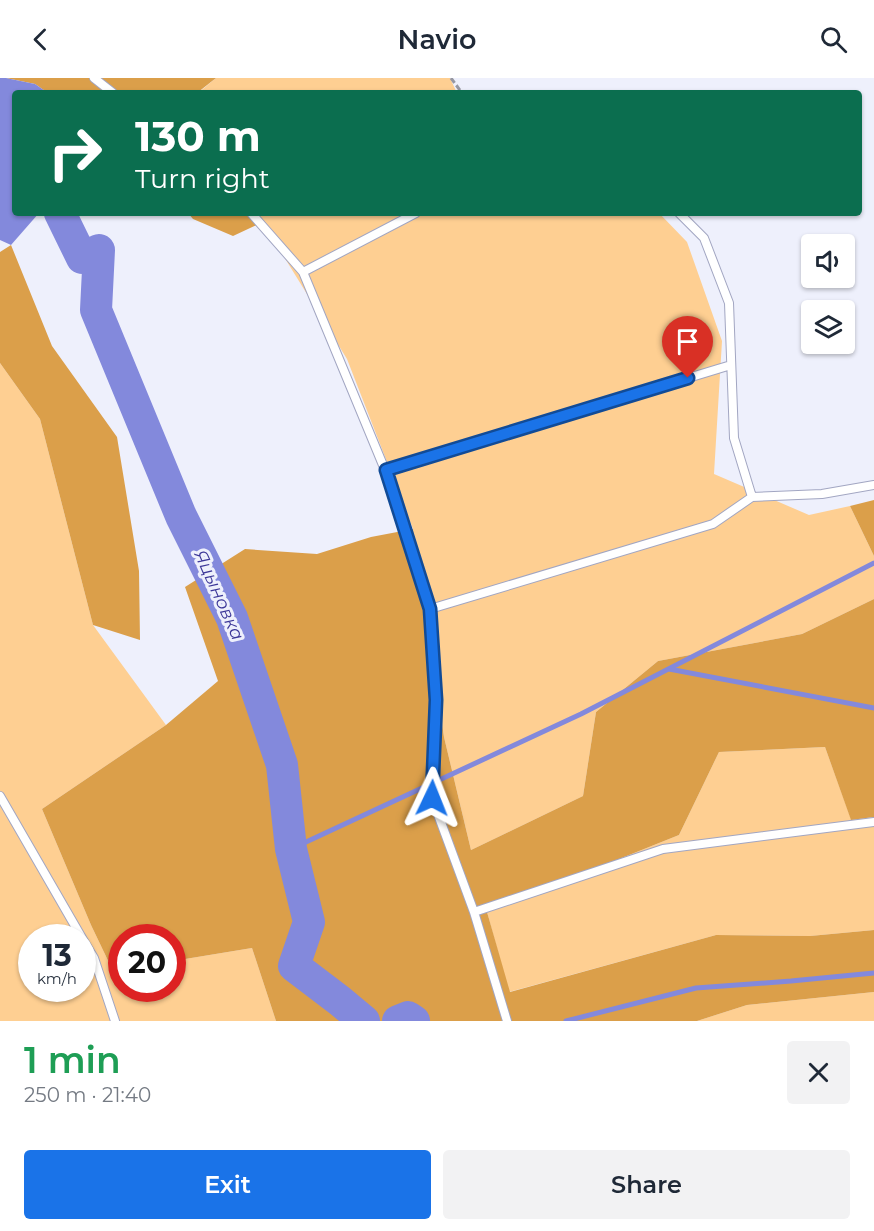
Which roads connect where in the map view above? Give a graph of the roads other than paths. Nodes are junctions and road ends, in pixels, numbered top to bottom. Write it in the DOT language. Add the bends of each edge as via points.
graph roads {
  1 [pos="94,78"];
  2 [pos="109,90"];
  3 [pos="254,216"];
  4 [pos="410,216"];
  5 [pos="682,216"];
  6 [pos="303,272"];
  7 [pos="731,365"];
  8 [pos="386,470"];
  9 [pos="874,485"];
  10 [pos="752,496"];
  11 [pos="430,609"];
  12 [pos="0,796"];
  13 [pos="874,822"];
  14 [pos="474,912"];
  15 [pos="74,924"];
  16 [pos="96,964"];
  17 [pos="115,1021"];
  18 [pos="507,1021"];
  1 -- 2 [label="lane"];
  3 -- 6 [label="lane"];
  4 -- 6 [label="lane"];
  5 -- 7 [label="lane" via="704,238 729,303"];
  6 -- 8 [label="lane"];
  7 -- 8 [label="lane"];
  7 -- 10 [label="lane" via="734,438"];
  8 -- 11 [label="lane"];
  9 -- 10 [label="lane" via="822,494"];
  10 -- 11 [label="lane" via="713,524"];
  11 -- 14 [label="lane" via="436,700 432,796"];
  12 -- 15 [label="lane"];
  13 -- 14 [label="lane" via="663,849"];
  14 -- 18 [label="lane"];
  16 -- 17 [label="lane"];
}
